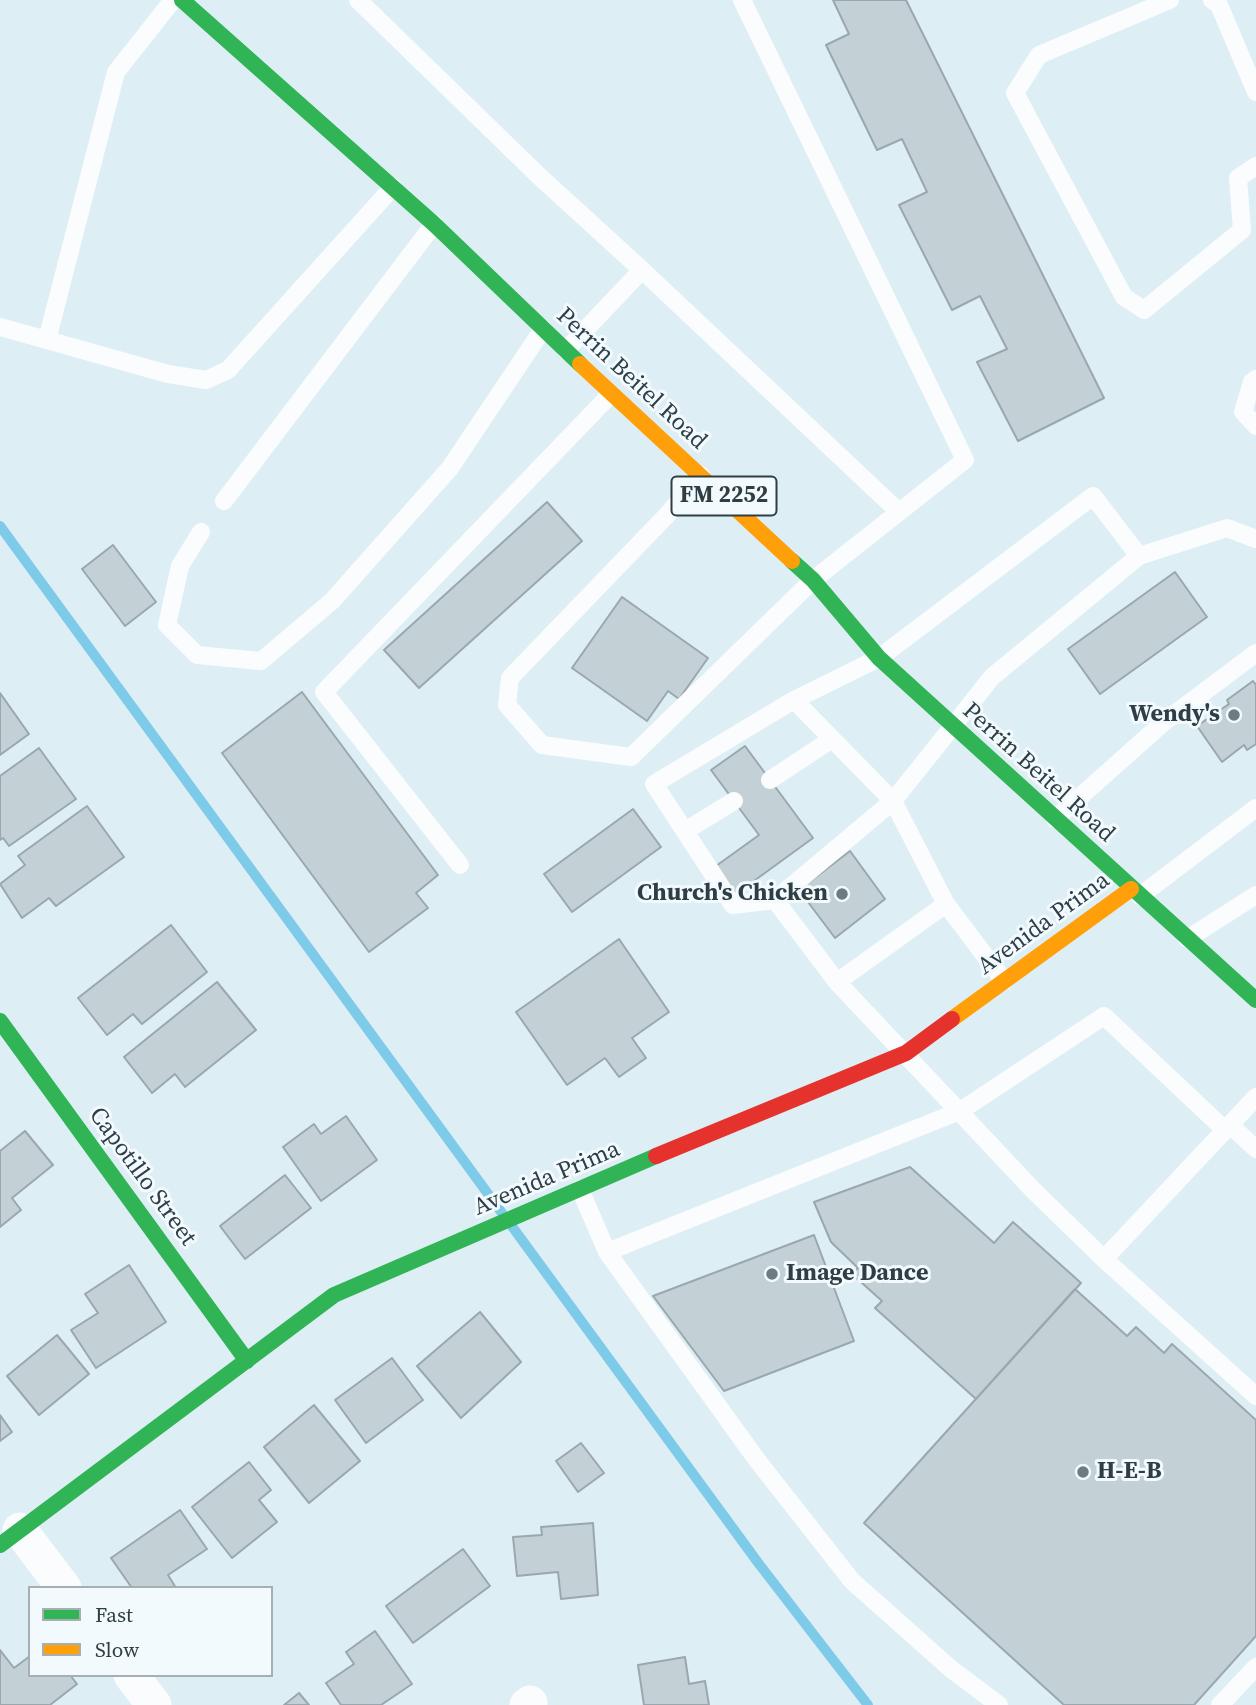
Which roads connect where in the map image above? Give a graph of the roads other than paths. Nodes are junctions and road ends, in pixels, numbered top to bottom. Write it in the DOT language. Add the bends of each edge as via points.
graph roads {
  1 [pos="173,0"];
  2 [pos="182,0"];
  3 [pos="358,0"];
  4 [pos="742,0"];
  5 [pos="1170,0"];
  6 [pos="1220,2"];
  7 [pos="1256,92"];
  8 [pos="1256,166"];
  9 [pos="393,187"];
  10 [pos="434,224"];
  11 [pos="642,270"];
  12 [pos="0,327"];
  13 [pos="543,329"];
  14 [pos="47,340"];
  15 [pos="566,350"];
  16 [pos="1256,379"];
  17 [pos="611,394"];
  18 [pos="1256,426"];
  19 [pos="701,475"];
  20 [pos="224,501"];
  21 [pos="898,511"];
  22 [pos="201,532"];
  23 [pos="1256,539"];
  24 [pos="1139,556"];
  25 [pos="813,580"];
  26 [pos="1256,653"];
  27 [pos="879,658"];
  28 [pos="794,700"];
  29 [pos="954,727"];
  30 [pos="832,739"];
  31 [pos="770,780"];
  32 [pos="734,801"];
  33 [pos="893,801"];
  34 [pos="1256,808"];
  35 [pos="1055,819"];
  36 [pos="685,831"];
  37 [pos="460,866"];
  38 [pos="1135,893"];
  39 [pos="1256,895"];
  40 [pos="775,900"];
  41 [pos="946,904"];
  42 [pos="1188,939"];
  43 [pos="1004,981"];
  44 [pos="836,982"];
  45 [pos="1256,1000"];
  46 [pos="0,1021"];
  47 [pos="906,1053"];
  48 [pos="1256,1097"];
  49 [pos="960,1111"];
  50 [pos="1227,1127"];
  51 [pos="1256,1149"];
  52 [pos="580,1189"];
  53 [pos="607,1252"];
  54 [pos="1104,1259"];
  55 [pos="247,1361"];
  56 [pos="1256,1396"];
  57 [pos="10,1537"];
  58 [pos="62,1586"];
  59 [pos="1256,1667"];
  60 [pos="132,1677"];
  61 [pos="153,1705"];
  62 [pos="999,1705"];
  63 [pos="1220,1705"];
  1 -- 14 [label="lane" via="116,72"];
  2 -- 9 [label="street, Perrin Beitel Road / FM 2252"];
  3 -- 11 [label="lane" via="539,177"];
  4 -- 21 [label="lane" via="965,460"];
  5 -- 8 [label="lane" via="1040,55 1014,93 1124,297 1144,310 1242,230 1238,178"];
  6 -- 7 [label="lane"];
  9 -- 10 [label="street, Perrin Beitel Road / FM 2252"];
  9 -- 14 [label="lane" via="228,370 206,380"];
  10 -- 13 [label="street, Perrin Beitel Road / FM 2252"];
  10 -- 20 [label="lane"];
  11 -- 15 [label="lane"];
  11 -- 21 [label="lane"];
  12 -- 14 [label="lane"];
  13 -- 15 [label="street, Perrin Beitel Road / FM 2252"];
  13 -- 22 [label="lane" via="450,468 331,601 261,661 197,655 167,625 180,566"];
  15 -- 17 [label="street, Perrin Beitel Road / FM 2252"];
  16 -- 18 [label="lane" via="1243,412"];
  17 -- 19 [label="street, Perrin Beitel Road / FM 2252"];
  17 -- 37 [label="lane" via="324,692"];
  19 -- 25 [label="street, Perrin Beitel Road / FM 2252"];
  19 -- 25 [label="lane" via="510,678 507,705 542,745 631,757"];
  21 -- 25 [label="lane"];
  23 -- 24 [label="lane" via="1227,528"];
  24 -- 27 [label="lane" via="1093,496"];
  24 -- 29 [label="lane" via="992,677"];
  25 -- 27 [label="street, Perrin Beitel Road / FM 2252"];
  26 -- 35 [label="lane" via="1164,722"];
  27 -- 28 [label="lane"];
  27 -- 29 [label="street, Perrin Beitel Road / FM 2252"];
  28 -- 30 [label="lane"];
  28 -- 36 [label="lane" via="654,783"];
  29 -- 33 [label="lane"];
  29 -- 35 [label="street, Perrin Beitel Road / FM 2252"];
  30 -- 31 [label="lane"];
  30 -- 33 [label="lane"];
  32 -- 36 [label="lane"];
  33 -- 40 [label="lane"];
  33 -- 41 [label="lane"];
  34 -- 38 [label="lane"];
  35 -- 38 [label="street, Perrin Beitel Road / FM 2252"];
  36 -- 40 [label="lane" via="733,905"];
  38 -- 42 [label="street, Perrin Beitel Road / FM 2252"];
  38 -- 43 [label="street, Avenida Prima"];
  39 -- 42 [label="lane"];
  40 -- 44 [label="lane"];
  41 -- 43 [label="lane"];
  41 -- 44 [label="lane"];
  42 -- 45 [label="street, Perrin Beitel Road / FM 2252"];
  43 -- 47 [label="street, Avenida Prima"];
  44 -- 47 [label="lane"];
  46 -- 55 [label="street, Capotillo Street"];
  47 -- 49 [label="lane"];
  47 -- 52 [label="street, Avenida Prima"];
  48 -- 50 [label="lane"];
  49 -- 50 [label="lane" via="1104,1016"];
  49 -- 53 [label="lane"];
  49 -- 54 [label="lane"];
  50 -- 51 [label="lane"];
  50 -- 54 [label="lane"];
  52 -- 53 [label="lane"];
  52 -- 55 [label="street, Avenida Prima" via="334,1295"];
  53 -- 62 [label="lane" via="757,1460 852,1581"];
  54 -- 56 [label="lane"];
  55 -- 57 [label="street, Avenida Prima"];
  57 -- 58 [label="street"];
  59 -- 63 [label="lane"];
  60 -- 61 [label="street"];
}
